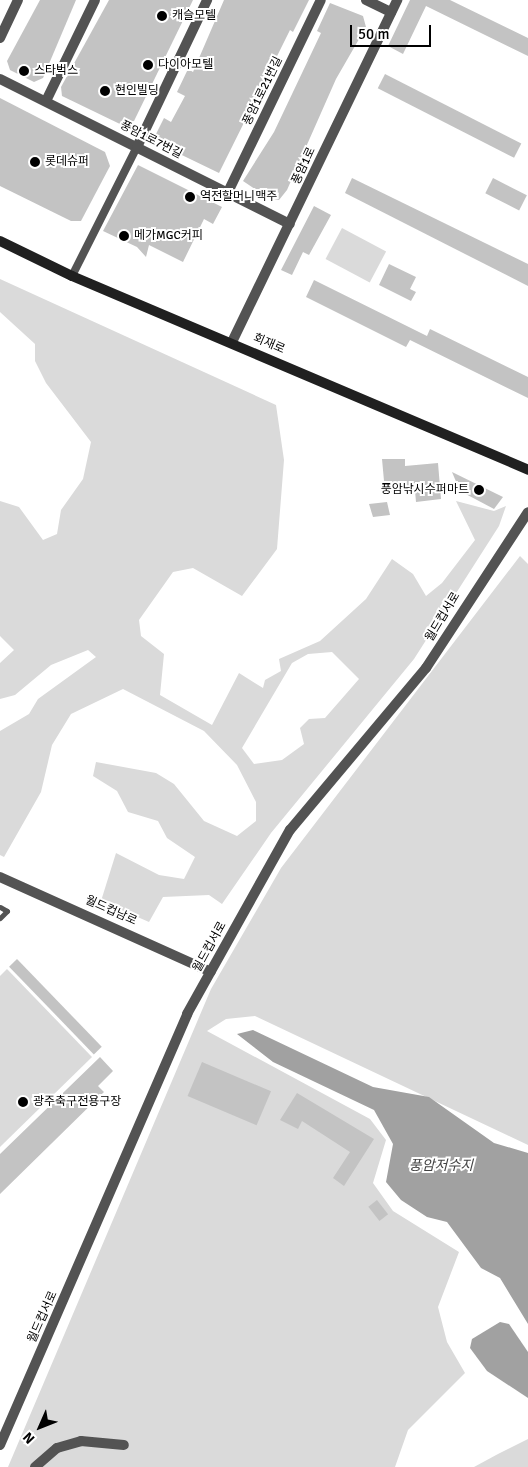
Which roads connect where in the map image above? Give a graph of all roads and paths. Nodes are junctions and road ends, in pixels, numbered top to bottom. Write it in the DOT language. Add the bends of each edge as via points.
graph roads {
  1 [pos="18,0"];
  2 [pos="95,0"];
  3 [pos="207,0"];
  4 [pos="321,0"];
  5 [pos="366,0"];
  6 [pos="397,0"];
  7 [pos="391,12"];
  8 [pos="0,38"];
  9 [pos="0,79"];
  10 [pos="46,101"];
  11 [pos="137,147"];
  12 [pos="228,192"];
  13 [pos="290,224"];
  14 [pos="0,241"];
  15 [pos="72,276"];
  16 [pos="232,342"];
  17 [pos="528,470"];
  18 [pos="528,512"];
  19 [pos="0,877"];
  20 [pos="0,907"];
  21 [pos="0,918"];
  22 [pos="211,972"];
  23 [pos="0,1445"];
  24 [pos="124,1445"];
  25 [pos="35,1467"];
  1 -- 8 [label="street"];
  2 -- 10 [label="street"];
  3 -- 11 [label="street"];
  4 -- 12 [label="street, 풍암1로21번길"];
  5 -- 7 [label="street"];
  6 -- 7 [label="street, 풍암1로"];
  7 -- 13 [label="street, 풍암1로"];
  9 -- 10 [label="street, 풍암1로7번길"];
  10 -- 11 [label="street, 풍암1로7번길"];
  11 -- 12 [label="street, 풍암1로7번길"];
  11 -- 15 [label="street"];
  12 -- 13 [label="street, 풍암1로7번길"];
  13 -- 16 [label="street, 풍암1로"];
  14 -- 15 [label="main road, 회재로"];
  15 -- 16 [label="main road, 회재로"];
  16 -- 17 [label="main road, 회재로"];
  18 -- 22 [label="street, 월드컵서로" via="426,668 290,830"];
  19 -- 22 [label="street, 월드컵남로"];
  20 -- 21 [label="lane" via="7,911"];
  22 -- 23 [label="street, 월드컵서로" via="187,1014"];
  24 -- 25 [label="street" via="81,1440 57,1448"];
}
